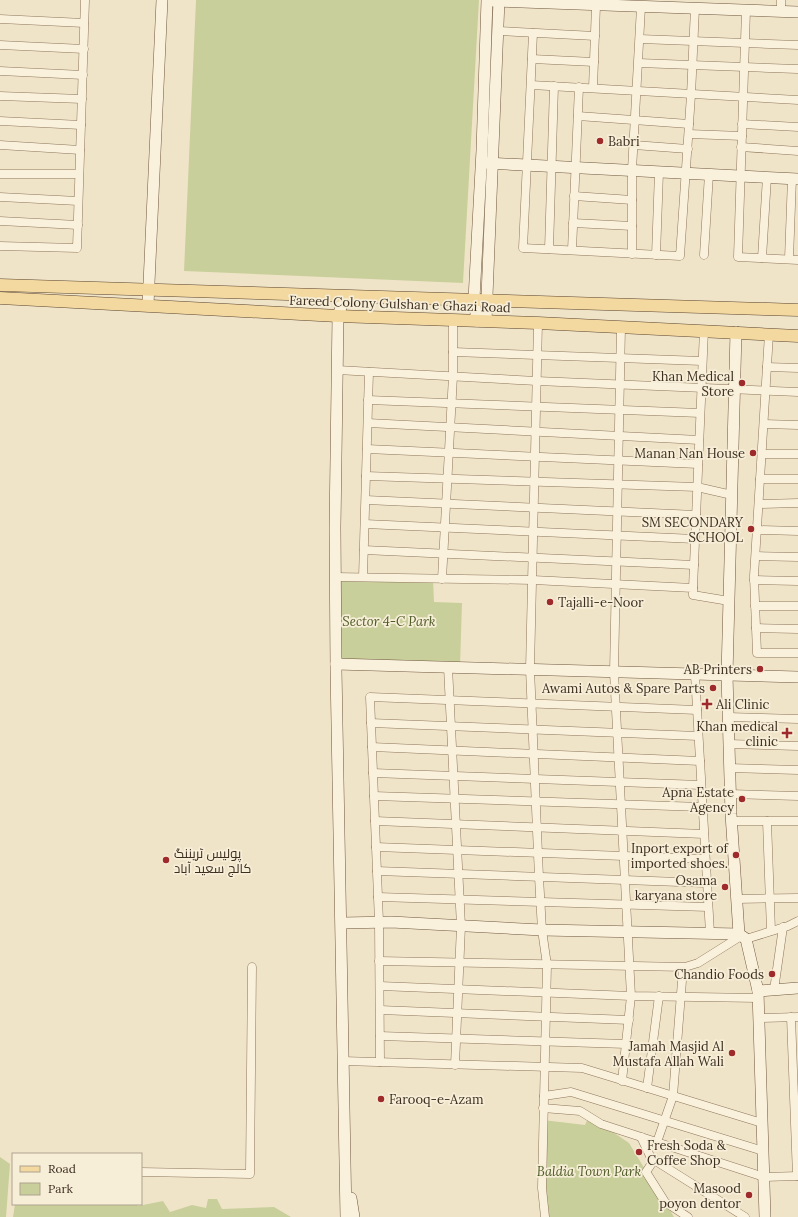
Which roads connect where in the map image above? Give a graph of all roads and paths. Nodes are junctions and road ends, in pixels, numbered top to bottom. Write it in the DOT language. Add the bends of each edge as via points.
graph roads {
  1 [pos="85,0"];
  2 [pos="162,0"];
  3 [pos="487,0"];
  4 [pos="499,1"];
  5 [pos="610,3"];
  6 [pos="664,4"];
  7 [pos="596,5"];
  8 [pos="723,5"];
  9 [pos="642,6"];
  10 [pos="781,6"];
  11 [pos="695,8"];
  12 [pos="746,10"];
  13 [pos="798,12"];
  14 [pos="0,19"];
  15 [pos="84,23"];
  16 [pos="498,31"];
  17 [pos="533,33"];
  18 [pos="595,36"];
  19 [pos="640,39"];
  20 [pos="693,41"];
  21 [pos="745,43"];
  22 [pos="0,44"];
  23 [pos="798,45"];
  24 [pos="84,49"];
  25 [pos="532,59"];
  26 [pos="594,62"];
  27 [pos="639,63"];
  28 [pos="692,65"];
  29 [pos="744,67"];
  30 [pos="797,69"];
  31 [pos="0,71"];
  32 [pos="83,75"];
  33 [pos="531,84"];
  34 [pos="554,86"];
  35 [pos="579,87"];
  36 [pos="593,88"];
  37 [pos="638,91"];
  38 [pos="691,95"];
  39 [pos="0,96"];
  40 [pos="743,98"];
  41 [pos="82,99"];
  42 [pos="798,100"];
  43 [pos="578,116"];
  44 [pos="0,121"];
  45 [pos="636,121"];
  46 [pos="689,124"];
  47 [pos="742,124"];
  48 [pos="81,125"];
  49 [pos="798,127"];
  50 [pos="689,134"];
  51 [pos="742,136"];
  52 [pos="0,145"];
  53 [pos="634,145"];
  54 [pos="741,147"];
  55 [pos="688,149"];
  56 [pos="80,150"];
  57 [pos="798,151"];
  58 [pos="487,163"];
  59 [pos="527,165"];
  60 [pos="552,166"];
  61 [pos="576,167"];
  62 [pos="632,170"];
  63 [pos="659,172"];
  64 [pos="686,173"];
  65 [pos="0,174"];
  66 [pos="79,174"];
  67 [pos="709,174"];
  68 [pos="740,176"];
  69 [pos="767,177"];
  70 [pos="795,179"];
  71 [pos="574,196"];
  72 [pos="0,197"];
  73 [pos="632,200"];
  74 [pos="78,201"];
  75 [pos="794,211"];
  76 [pos="0,221"];
  77 [pos="573,223"];
  78 [pos="78,225"];
  79 [pos="632,226"];
  80 [pos="794,234"];
  81 [pos="0,246"];
  82 [pos="549,249"];
  83 [pos="572,250"];
  84 [pos="632,254"];
  85 [pos="656,255"];
  86 [pos="704,255"];
  87 [pos="762,258"];
  88 [pos="789,259"];
  89 [pos="798,260"];
  90 [pos="0,285"];
  91 [pos="150,290"];
  92 [pos="345,296"];
  93 [pos="0,298"];
  94 [pos="480,300"];
  95 [pos="148,305"];
  96 [pos="798,310"];
  97 [pos="338,316"];
  98 [pos="452,320"];
  99 [pos="481,321"];
  100 [pos="538,323"];
  101 [pos="621,327"];
  102 [pos="704,330"];
  103 [pos="736,332"];
  104 [pos="769,334"];
  105 [pos="798,336"];
  106 [pos="453,352"];
  107 [pos="538,355"];
  108 [pos="620,358"];
  109 [pos="702,361"];
  110 [pos="767,367"];
  111 [pos="798,368"];
  112 [pos="337,370"];
  113 [pos="369,372"];
  114 [pos="453,376"];
  115 [pos="537,381"];
  116 [pos="620,385"];
  117 [pos="701,388"];
  118 [pos="734,389"];
  119 [pos="766,390"];
  120 [pos="798,392"];
  121 [pos="368,400"];
  122 [pos="451,403"];
  123 [pos="536,407"];
  124 [pos="619,410"];
  125 [pos="700,413"];
  126 [pos="368,423"];
  127 [pos="764,424"];
  128 [pos="798,425"];
  129 [pos="450,427"];
  130 [pos="536,432"];
  131 [pos="619,436"];
  132 [pos="699,440"];
  133 [pos="367,449"];
  134 [pos="449,452"];
  135 [pos="762,454"];
  136 [pos="798,454"];
  137 [pos="535,456"];
  138 [pos="618,460"];
  139 [pos="698,464"];
  140 [pos="366,476"];
  141 [pos="447,478"];
  142 [pos="760,479"];
  143 [pos="798,479"];
  144 [pos="535,482"];
  145 [pos="618,484"];
  146 [pos="697,487"];
  147 [pos="732,495"];
  148 [pos="366,500"];
  149 [pos="798,503"];
  150 [pos="446,504"];
  151 [pos="759,504"];
  152 [pos="534,508"];
  153 [pos="617,511"];
  154 [pos="696,515"];
  155 [pos="365,524"];
  156 [pos="444,528"];
  157 [pos="757,530"];
  158 [pos="798,531"];
  159 [pos="534,532"];
  160 [pos="617,536"];
  161 [pos="695,539"];
  162 [pos="364,550"];
  163 [pos="443,553"];
  164 [pos="756,556"];
  165 [pos="798,556"];
  166 [pos="533,558"];
  167 [pos="616,561"];
  168 [pos="694,565"];
  169 [pos="335,577"];
  170 [pos="363,577"];
  171 [pos="442,579"];
  172 [pos="532,580"];
  173 [pos="754,580"];
  174 [pos="798,581"];
  175 [pos="616,584"];
  176 [pos="693,588"];
  177 [pos="729,601"];
  178 [pos="755,606"];
  179 [pos="798,606"];
  180 [pos="756,628"];
  181 [pos="798,629"];
  182 [pos="798,653"];
  183 [pos="336,664"];
  184 [pos="448,667"];
  185 [pos="530,669"];
  186 [pos="614,672"];
  187 [pos="695,674"];
  188 [pos="727,675"];
  189 [pos="798,677"];
  190 [pos="450,700"];
  191 [pos="532,703"];
  192 [pos="617,706"];
  193 [pos="697,710"];
  194 [pos="728,717"];
  195 [pos="798,719"];
  196 [pos="371,723"];
  197 [pos="451,726"];
  198 [pos="533,729"];
  199 [pos="618,733"];
  200 [pos="698,736"];
  201 [pos="729,744"];
  202 [pos="798,746"];
  203 [pos="372,747"];
  204 [pos="452,750"];
  205 [pos="534,754"];
  206 [pos="619,758"];
  207 [pos="700,761"];
  208 [pos="729,768"];
  209 [pos="798,770"];
  210 [pos="373,773"];
  211 [pos="453,776"];
  212 [pos="535,779"];
  213 [pos="621,782"];
  214 [pos="701,785"];
  215 [pos="730,794"];
  216 [pos="374,796"];
  217 [pos="798,796"];
  218 [pos="454,799"];
  219 [pos="536,801"];
  220 [pos="622,804"];
  221 [pos="702,807"];
  222 [pos="375,821"];
  223 [pos="731,821"];
  224 [pos="767,821"];
  225 [pos="798,821"];
  226 [pos="456,824"];
  227 [pos="537,827"];
  228 [pos="623,830"];
  229 [pos="704,834"];
  230 [pos="376,847"];
  231 [pos="457,850"];
  232 [pos="538,853"];
  233 [pos="624,856"];
  234 [pos="705,859"];
  235 [pos="377,871"];
  236 [pos="458,874"];
  237 [pos="539,877"];
  238 [pos="625,880"];
  239 [pos="707,883"];
  240 [pos="378,897"];
  241 [pos="798,898"];
  242 [pos="736,899"];
  243 [pos="770,899"];
  244 [pos="459,900"];
  245 [pos="541,902"];
  246 [pos="626,905"];
  247 [pos="708,907"];
  248 [pos="798,921"];
  249 [pos="379,922"];
  250 [pos="342,923"];
  251 [pos="461,926"];
  252 [pos="783,928"];
  253 [pos="542,930"];
  254 [pos="771,931"];
  255 [pos="627,932"];
  256 [pos="710,933"];
  257 [pos="742,936"];
  258 [pos="379,961"];
  259 [pos="459,963"];
  260 [pos="547,965"];
  261 [pos="252,967"];
  262 [pos="631,967"];
  263 [pos="683,968"];
  264 [pos="380,986"];
  265 [pos="798,988"];
  266 [pos="458,989"];
  267 [pos="774,990"];
  268 [pos="546,993"];
  269 [pos="758,995"];
  270 [pos="631,996"];
  271 [pos="659,996"];
  272 [pos="681,996"];
  273 [pos="380,1010"];
  274 [pos="457,1013"];
  275 [pos="545,1016"];
  276 [pos="794,1017"];
  277 [pos="759,1018"];
  278 [pos="629,1020"];
  279 [pos="380,1036"];
  280 [pos="456,1038"];
  281 [pos="544,1042"];
  282 [pos="795,1042"];
  283 [pos="626,1044"];
  284 [pos="342,1061"];
  285 [pos="380,1062"];
  286 [pos="455,1065"];
  287 [pos="544,1068"];
  288 [pos="795,1069"];
  289 [pos="622,1081"];
  290 [pos="647,1088"];
  291 [pos="796,1093"];
  292 [pos="544,1096"];
  293 [pos="673,1096"];
  294 [pos="543,1108"];
  295 [pos="796,1118"];
  296 [pos="664,1121"];
  297 [pos="762,1123"];
  298 [pos="641,1137"];
  299 [pos="657,1142"];
  300 [pos="797,1144"];
  301 [pos="763,1151"];
  302 [pos="654,1160"];
  303 [pos="142,1172"];
  304 [pos="346,1172"];
  305 [pos="797,1176"];
  306 [pos="764,1177"];
  307 [pos="346,1217"];
  308 [pos="354,1217"];
  309 [pos="545,1217"];
  310 [pos="688,1217"];
  311 [pos="745,1217"];
  312 [pos="765,1217"];
  1 -- 15 [label="street"];
  2 -- 91 [label="street"];
  3 -- 4 [label="street"];
  3 -- 58 [label="street"];
  4 -- 7 [label="street"];
  4 -- 16 [label="street"];
  5 -- 7 [label="street"];
  5 -- 9 [label="street"];
  6 -- 9 [label="street"];
  6 -- 11 [label="street"];
  7 -- 18 [label="street"];
  8 -- 11 [label="street"];
  8 -- 12 [label="street"];
  9 -- 19 [label="street"];
  10 -- 12 [label="street"];
  10 -- 13 [label="street"];
  11 -- 20 [label="street"];
  12 -- 21 [label="street"];
  14 -- 15 [label="street"];
  15 -- 24 [label="street"];
  16 -- 17 [label="street"];
  16 -- 58 [label="street"];
  17 -- 18 [label="street"];
  17 -- 25 [label="street"];
  18 -- 26 [label="street"];
  19 -- 20 [label="street"];
  19 -- 27 [label="street"];
  20 -- 21 [label="street"];
  20 -- 28 [label="street"];
  21 -- 23 [label="street"];
  21 -- 29 [label="street"];
  22 -- 24 [label="street"];
  24 -- 32 [label="street"];
  25 -- 26 [label="street"];
  25 -- 33 [label="street"];
  26 -- 36 [label="street"];
  27 -- 28 [label="street"];
  27 -- 37 [label="street"];
  28 -- 29 [label="street"];
  28 -- 38 [label="street"];
  29 -- 30 [label="street"];
  29 -- 40 [label="street"];
  31 -- 32 [label="street"];
  32 -- 41 [label="street"];
  33 -- 34 [label="street"];
  33 -- 59 [label="street"];
  34 -- 35 [label="street"];
  34 -- 60 [label="street"];
  35 -- 36 [label="street"];
  35 -- 43 [label="street"];
  36 -- 37 [label="street"];
  37 -- 38 [label="street"];
  37 -- 45 [label="street"];
  38 -- 40 [label="street"];
  38 -- 46 [label="street"];
  39 -- 41 [label="street"];
  40 -- 42 [label="street"];
  40 -- 47 [label="street"];
  41 -- 48 [label="street"];
  43 -- 45 [label="street"];
  43 -- 61 [label="street"];
  44 -- 48 [label="street"];
  45 -- 46 [label="street"];
  45 -- 53 [label="street"];
  46 -- 50 [label="street"];
  47 -- 49 [label="street"];
  47 -- 51 [label="street"];
  48 -- 56 [label="street"];
  50 -- 51 [label="street"];
  50 -- 55 [label="street"];
  51 -- 54 [label="street"];
  52 -- 56 [label="street"];
  53 -- 55 [label="street"];
  53 -- 62 [label="street"];
  54 -- 57 [label="street"];
  54 -- 68 [label="street"];
  55 -- 64 [label="street"];
  56 -- 66 [label="street"];
  58 -- 59 [label="street"];
  58 -- 94 [label="street"];
  59 -- 60 [label="street"];
  59 -- 82 [label="street" via="523,248"];
  60 -- 61 [label="street"];
  60 -- 82 [label="street"];
  61 -- 62 [label="street"];
  61 -- 71 [label="street"];
  62 -- 63 [label="street"];
  62 -- 73 [label="street"];
  63 -- 64 [label="street"];
  63 -- 85 [label="street"];
  64 -- 67 [label="street"];
  64 -- 85 [label="street" via="680,256"];
  65 -- 66 [label="street"];
  66 -- 74 [label="street"];
  67 -- 68 [label="street"];
  67 -- 86 [label="street"];
  68 -- 69 [label="street"];
  68 -- 87 [label="street" via="738,257"];
  69 -- 70 [label="street"];
  69 -- 87 [label="street"];
  70 -- 75 [label="street"];
  71 -- 73 [label="street"];
  71 -- 77 [label="street"];
  72 -- 74 [label="street"];
  73 -- 79 [label="street"];
  74 -- 78 [label="street"];
  75 -- 80 [label="street"];
  76 -- 78 [label="street"];
  77 -- 79 [label="street"];
  77 -- 83 [label="street"];
  78 -- 81 [label="street" via="77,248"];
  79 -- 84 [label="street"];
  80 -- 88 [label="street"];
  82 -- 83 [label="street"];
  83 -- 84 [label="street"];
  84 -- 85 [label="street"];
  87 -- 88 [label="street"];
  88 -- 89 [label="street"];
  90 -- 91 [label="main road, Fareed Colony Gulshan e Ghazi Road"];
  91 -- 92 [label="main road, Fareed Colony Gulshan e Ghazi Road"];
  91 -- 95 [label="street"];
  92 -- 94 [label="main road, Fareed Colony Gulshan e Ghazi Road"];
  92 -- 97 [label="street"];
  93 -- 95 [label="main road, Fareed Colony Gulshan e Ghazi Road"];
  94 -- 96 [label="main road, Fareed Colony Gulshan e Ghazi Road"];
  94 -- 99 [label="street"];
  95 -- 97 [label="main road, Fareed Colony Gulshan e Ghazi Road"];
  97 -- 98 [label="main road, Fareed Colony Gulshan e Ghazi Road"];
  97 -- 112 [label="street"];
  98 -- 99 [label="main road, Fareed Colony Gulshan e Ghazi Road"];
  98 -- 106 [label="street"];
  99 -- 100 [label="main road, Fareed Colony Gulshan e Ghazi Road"];
  100 -- 101 [label="main road, Fareed Colony Gulshan e Ghazi Road"];
  100 -- 107 [label="street"];
  101 -- 102 [label="main road, Fareed Colony Gulshan e Ghazi Road"];
  101 -- 108 [label="street"];
  102 -- 103 [label="main road, Fareed Colony Gulshan e Ghazi Road"];
  102 -- 109 [label="street"];
  103 -- 104 [label="main road, Fareed Colony Gulshan e Ghazi Road"];
  103 -- 118 [label="street"];
  104 -- 105 [label="main road, Fareed Colony Gulshan e Ghazi Road"];
  104 -- 110 [label="street"];
  106 -- 107 [label="street"];
  106 -- 114 [label="street"];
  107 -- 108 [label="street"];
  107 -- 115 [label="street"];
  108 -- 109 [label="street"];
  108 -- 116 [label="street"];
  109 -- 117 [label="street"];
  110 -- 111 [label="street"];
  110 -- 119 [label="street"];
  112 -- 113 [label="street"];
  112 -- 169 [label="street"];
  113 -- 114 [label="street"];
  113 -- 121 [label="street"];
  114 -- 115 [label="street"];
  114 -- 122 [label="street"];
  115 -- 116 [label="street"];
  115 -- 123 [label="street"];
  116 -- 117 [label="street"];
  116 -- 124 [label="street"];
  117 -- 118 [label="street"];
  117 -- 125 [label="street"];
  118 -- 119 [label="street"];
  118 -- 147 [label="street"];
  119 -- 120 [label="street"];
  119 -- 127 [label="street"];
  121 -- 122 [label="street"];
  121 -- 126 [label="street"];
  122 -- 123 [label="street"];
  122 -- 129 [label="street"];
  123 -- 124 [label="street"];
  123 -- 130 [label="street"];
  124 -- 125 [label="street"];
  124 -- 131 [label="street"];
  125 -- 132 [label="street"];
  126 -- 129 [label="street"];
  126 -- 133 [label="street"];
  127 -- 128 [label="street"];
  127 -- 135 [label="street"];
  129 -- 130 [label="street"];
  129 -- 134 [label="street"];
  130 -- 131 [label="street"];
  130 -- 137 [label="street"];
  131 -- 132 [label="street"];
  131 -- 138 [label="street"];
  132 -- 139 [label="street"];
  133 -- 134 [label="street"];
  133 -- 140 [label="street"];
  134 -- 137 [label="street"];
  134 -- 141 [label="street"];
  135 -- 136 [label="street"];
  135 -- 142 [label="street"];
  137 -- 138 [label="street"];
  137 -- 144 [label="street"];
  138 -- 139 [label="street"];
  138 -- 145 [label="street"];
  139 -- 146 [label="street"];
  140 -- 141 [label="street"];
  140 -- 148 [label="street"];
  141 -- 144 [label="street"];
  141 -- 150 [label="street"];
  142 -- 143 [label="street"];
  142 -- 151 [label="street"];
  144 -- 145 [label="street"];
  144 -- 152 [label="street"];
  145 -- 146 [label="street"];
  145 -- 153 [label="street"];
  146 -- 147 [label="street"];
  146 -- 154 [label="street"];
  147 -- 177 [label="street"];
  148 -- 150 [label="street"];
  148 -- 155 [label="street"];
  149 -- 151 [label="street"];
  150 -- 152 [label="street"];
  150 -- 156 [label="street"];
  151 -- 157 [label="street"];
  152 -- 153 [label="street"];
  152 -- 159 [label="street"];
  153 -- 154 [label="street"];
  153 -- 160 [label="street"];
  154 -- 161 [label="street"];
  155 -- 156 [label="street"];
  155 -- 162 [label="street"];
  156 -- 159 [label="street"];
  156 -- 163 [label="street"];
  157 -- 158 [label="street"];
  157 -- 164 [label="street"];
  159 -- 160 [label="street"];
  159 -- 166 [label="street"];
  160 -- 161 [label="street"];
  160 -- 167 [label="street"];
  161 -- 168 [label="street"];
  162 -- 163 [label="street"];
  162 -- 170 [label="street"];
  163 -- 166 [label="street"];
  163 -- 171 [label="street"];
  164 -- 165 [label="street"];
  164 -- 173 [label="street"];
  166 -- 167 [label="street"];
  166 -- 172 [label="street"];
  167 -- 168 [label="street"];
  167 -- 175 [label="street"];
  168 -- 176 [label="street"];
  169 -- 170 [label="street"];
  169 -- 183 [label="street"];
  170 -- 171 [label="street"];
  171 -- 172 [label="street"];
  172 -- 175 [label="street"];
  172 -- 185 [label="street"];
  173 -- 174 [label="street"];
  173 -- 178 [label="street"];
  175 -- 176 [label="street"];
  175 -- 186 [label="street"];
  176 -- 177 [label="street" via="693,595"];
  177 -- 188 [label="street"];
  178 -- 179 [label="street"];
  178 -- 180 [label="street"];
  180 -- 181 [label="street"];
  180 -- 182 [label="street" via="757,653"];
  183 -- 184 [label="street"];
  183 -- 250 [label="street"];
  184 -- 185 [label="street"];
  184 -- 190 [label="street"];
  185 -- 186 [label="street"];
  185 -- 191 [label="street"];
  186 -- 187 [label="street"];
  186 -- 192 [label="street"];
  187 -- 188 [label="street"];
  187 -- 193 [label="street"];
  188 -- 189 [label="street"];
  188 -- 194 [label="street"];
  190 -- 191 [label="street"];
  190 -- 196 [label="street" via="370,697"];
  190 -- 197 [label="street"];
  191 -- 192 [label="street"];
  191 -- 198 [label="street"];
  192 -- 193 [label="street"];
  192 -- 199 [label="street"];
  193 -- 200 [label="street"];
  194 -- 195 [label="street"];
  194 -- 201 [label="street"];
  196 -- 197 [label="street"];
  196 -- 203 [label="street"];
  197 -- 198 [label="street"];
  197 -- 204 [label="street"];
  198 -- 199 [label="street"];
  198 -- 205 [label="street"];
  199 -- 200 [label="street"];
  199 -- 206 [label="street"];
  200 -- 207 [label="street"];
  201 -- 202 [label="street"];
  201 -- 208 [label="street"];
  203 -- 204 [label="street"];
  203 -- 210 [label="street"];
  204 -- 205 [label="street"];
  204 -- 211 [label="street"];
  205 -- 206 [label="street"];
  205 -- 212 [label="street"];
  206 -- 207 [label="street"];
  206 -- 213 [label="street"];
  207 -- 214 [label="street"];
  208 -- 209 [label="street"];
  208 -- 215 [label="street"];
  210 -- 211 [label="street"];
  210 -- 216 [label="street"];
  211 -- 212 [label="street"];
  211 -- 218 [label="street"];
  212 -- 213 [label="street"];
  212 -- 219 [label="street"];
  213 -- 214 [label="street"];
  213 -- 220 [label="street"];
  214 -- 221 [label="street"];
  215 -- 217 [label="street"];
  215 -- 223 [label="street"];
  216 -- 218 [label="street"];
  216 -- 222 [label="street"];
  218 -- 219 [label="street"];
  218 -- 226 [label="street"];
  219 -- 220 [label="street"];
  219 -- 227 [label="street"];
  220 -- 221 [label="street"];
  220 -- 228 [label="street"];
  221 -- 229 [label="street"];
  222 -- 226 [label="street"];
  222 -- 230 [label="street"];
  223 -- 224 [label="street"];
  223 -- 242 [label="street"];
  224 -- 225 [label="street"];
  224 -- 243 [label="street"];
  226 -- 227 [label="street"];
  226 -- 231 [label="street"];
  227 -- 228 [label="street"];
  227 -- 232 [label="street"];
  228 -- 229 [label="street"];
  228 -- 233 [label="street"];
  229 -- 234 [label="street"];
  230 -- 231 [label="street"];
  230 -- 235 [label="street"];
  231 -- 232 [label="street"];
  231 -- 236 [label="street"];
  232 -- 233 [label="street"];
  232 -- 237 [label="street"];
  233 -- 234 [label="street"];
  233 -- 238 [label="street"];
  234 -- 239 [label="street"];
  235 -- 236 [label="street"];
  235 -- 240 [label="street"];
  236 -- 237 [label="street"];
  236 -- 244 [label="street"];
  237 -- 238 [label="street"];
  237 -- 245 [label="street"];
  238 -- 239 [label="street"];
  238 -- 246 [label="street"];
  239 -- 247 [label="street"];
  240 -- 244 [label="street"];
  240 -- 249 [label="street"];
  241 -- 243 [label="street"];
  242 -- 243 [label="street"];
  242 -- 257 [label="street"];
  243 -- 254 [label="street"];
  244 -- 245 [label="street"];
  244 -- 251 [label="street"];
  245 -- 246 [label="street"];
  245 -- 253 [label="street"];
  246 -- 247 [label="street"];
  246 -- 255 [label="street"];
  247 -- 256 [label="street"];
  248 -- 252 [label="street"];
  249 -- 250 [label="street"];
  249 -- 251 [label="street"];
  249 -- 258 [label="street"];
  250 -- 284 [label="street"];
  251 -- 253 [label="street"];
  251 -- 259 [label="street"];
  252 -- 254 [label="street"];
  252 -- 267 [label="street"];
  253 -- 255 [label="street"];
  253 -- 260 [label="street"];
  254 -- 257 [label="street"];
  255 -- 256 [label="street"];
  255 -- 262 [label="street"];
  256 -- 257 [label="street"];
  257 -- 263 [label="street" via="698,963"];
  257 -- 269 [label="street"];
  258 -- 259 [label="street"];
  258 -- 264 [label="street"];
  259 -- 260 [label="street"];
  259 -- 266 [label="street"];
  260 -- 262 [label="street"];
  260 -- 268 [label="street"];
  261 -- 303 [label="street" via="250,1174"];
  262 -- 263 [label="street"];
  262 -- 270 [label="street"];
  263 -- 272 [label="street"];
  264 -- 266 [label="street"];
  264 -- 273 [label="street"];
  265 -- 267 [label="street"];
  266 -- 268 [label="street"];
  266 -- 274 [label="street"];
  267 -- 269 [label="street"];
  268 -- 270 [label="street"];
  268 -- 275 [label="street"];
  269 -- 272 [label="street"];
  269 -- 277 [label="street"];
  270 -- 271 [label="street"];
  270 -- 278 [label="street"];
  271 -- 272 [label="street"];
  271 -- 290 [label="street"];
  272 -- 293 [label="street"];
  273 -- 274 [label="street"];
  273 -- 279 [label="street"];
  274 -- 275 [label="street"];
  274 -- 280 [label="street"];
  275 -- 278 [label="street"];
  275 -- 281 [label="street"];
  276 -- 277 [label="street"];
  276 -- 282 [label="street"];
  277 -- 297 [label="street"];
  278 -- 283 [label="street"];
  279 -- 280 [label="street"];
  279 -- 285 [label="street"];
  280 -- 281 [label="street"];
  280 -- 286 [label="street"];
  281 -- 283 [label="street"];
  281 -- 287 [label="street"];
  282 -- 288 [label="street"];
  283 -- 289 [label="street"];
  284 -- 285 [label="street"];
  284 -- 304 [label="street"];
  285 -- 286 [label="street"];
  286 -- 287 [label="street"];
  287 -- 289 [label="street" via="582,1068"];
  287 -- 292 [label="street"];
  288 -- 291 [label="street"];
  289 -- 290 [label="street"];
  290 -- 293 [label="street"];
  291 -- 295 [label="street"];
  292 -- 294 [label="street"];
  292 -- 296 [label="street" via="571,1092"];
  293 -- 296 [label="street"];
  293 -- 297 [label="street"];
  294 -- 298 [label="street" via="580,1111 601,1124"];
  294 -- 309 [label="street" via="542,1188"];
  295 -- 300 [label="street"];
  296 -- 299 [label="street"];
  296 -- 301 [label="street"];
  297 -- 301 [label="street"];
  298 -- 299 [label="street"];
  298 -- 302 [label="street"];
  299 -- 306 [label="street"];
  300 -- 305 [label="street"];
  301 -- 306 [label="street"];
  302 -- 310 [label="street" via="646,1172 665,1202"];
  302 -- 311 [label="street"];
  304 -- 307 [label="street"];
  304 -- 308 [label="street"];
  305 -- 306 [label="street"];
  306 -- 312 [label="street"];
}
